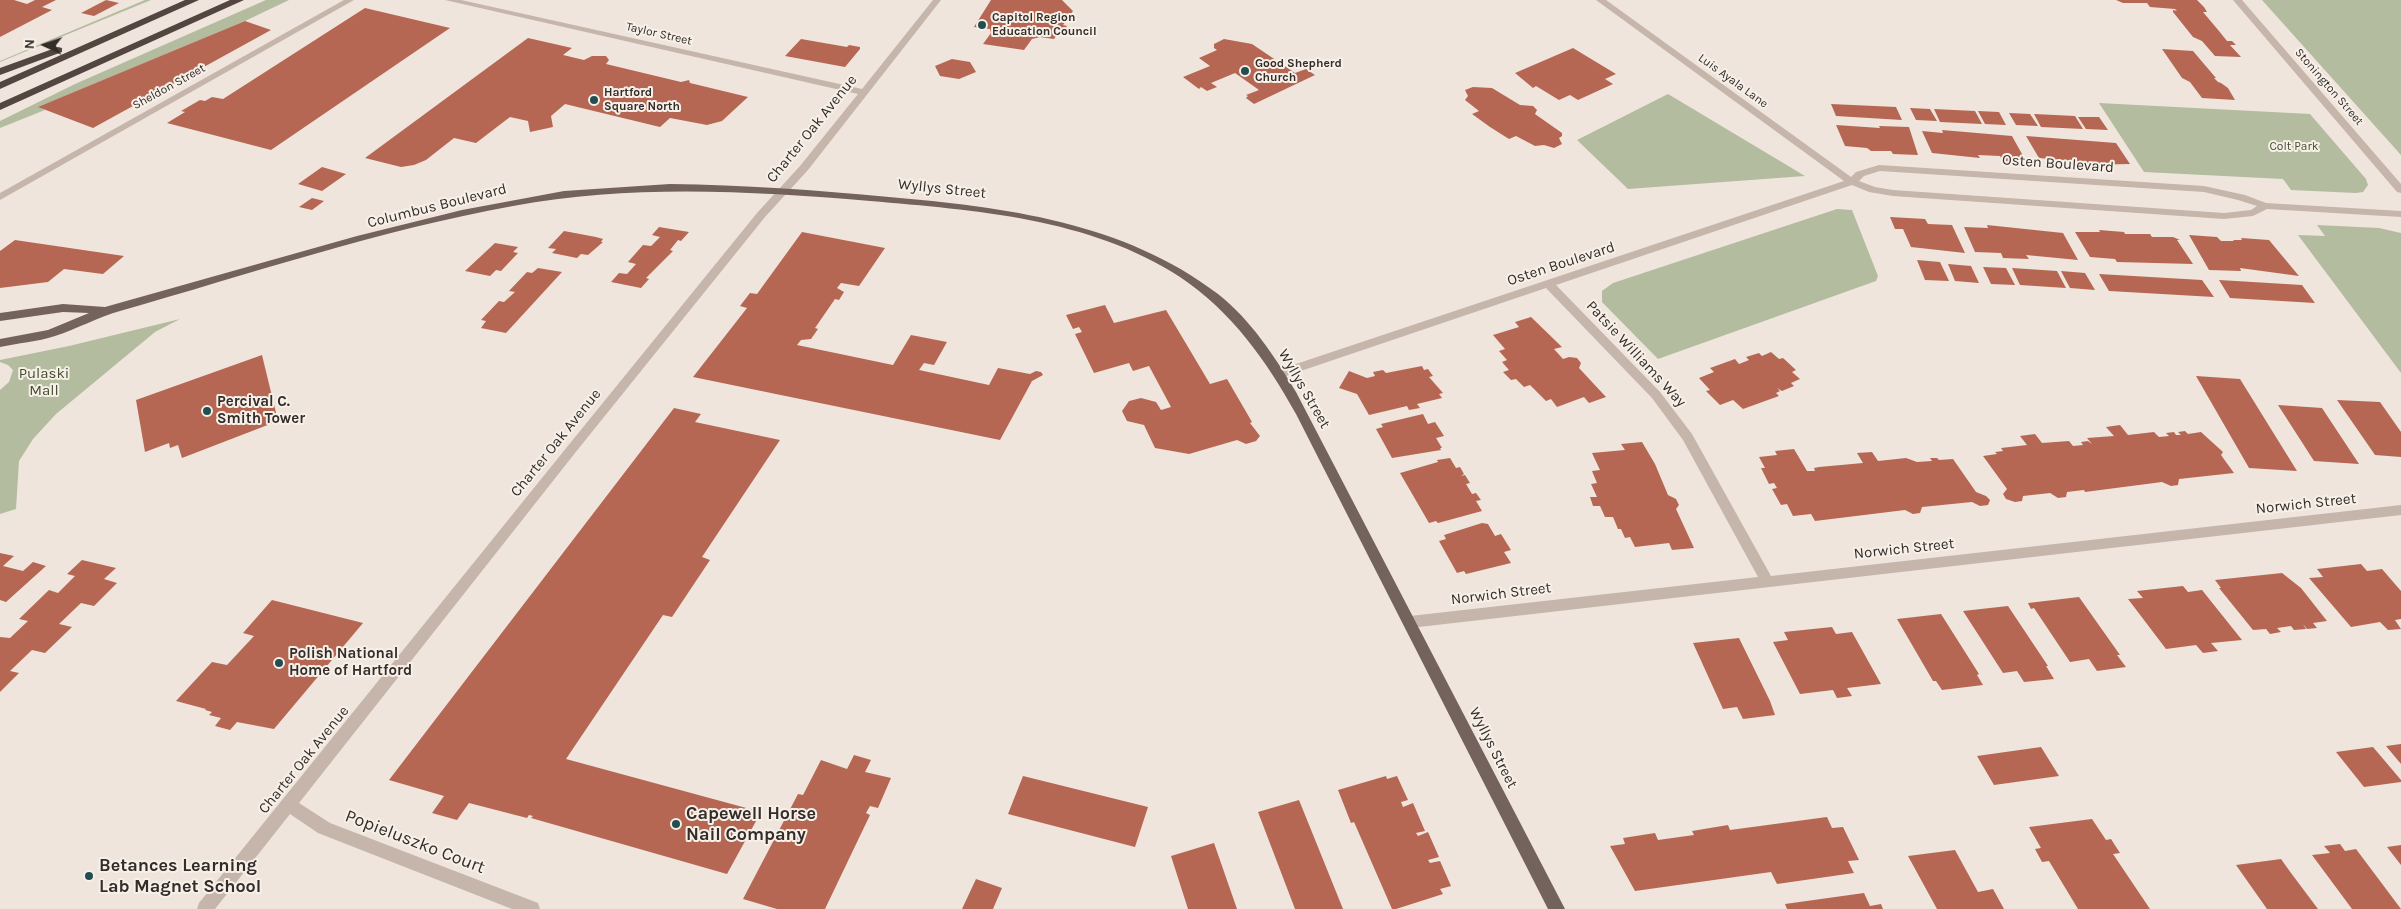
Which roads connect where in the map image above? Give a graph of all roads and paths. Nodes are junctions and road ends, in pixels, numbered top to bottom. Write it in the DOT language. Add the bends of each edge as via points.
graph roads {
  1 [pos="194,0"];
  2 [pos="239,0"];
  3 [pos="350,0"];
  4 [pos="449,0"];
  5 [pos="937,0"];
  6 [pos="1600,0"];
  7 [pos="2237,0"];
  8 [pos="96,42"];
  9 [pos="0,72"];
  10 [pos="60,79"];
  11 [pos="0,86"];
  12 [pos="863,92"];
  13 [pos="0,107"];
  14 [pos="0,114"];
  15 [pos="1852,182"];
  16 [pos="2401,190"];
  17 [pos="783,192"];
  18 [pos="0,197"];
  19 [pos="2265,206"];
  20 [pos="2401,214"];
  21 [pos="1548,284"];
  22 [pos="106,310"];
  23 [pos="0,317"];
  24 [pos="0,343"];
  25 [pos="1279,374"];
  26 [pos="2401,510"];
  27 [pos="1767,581"];
  28 [pos="1410,622"];
  29 [pos="289,805"];
  30 [pos="205,909"];
  31 [pos="532,909"];
  32 [pos="1557,909"];
  1 -- 8 [label="highway"];
  2 -- 10 [label="highway"];
  3 -- 18 [label="street, Sheldon Street"];
  4 -- 12 [label="street, Taylor Street"];
  5 -- 12 [label="street, Charter Oak Avenue"];
  6 -- 15 [label="street, Luis Ayala Lane"];
  7 -- 16 [label="street, Stonington Street"];
  8 -- 9 [label="highway" via="52,51"];
  8 -- 11 [label="highway"];
  10 -- 13 [label="highway"];
  10 -- 14 [label="highway"];
  12 -- 17 [label="street, Charter Oak Avenue"];
  15 -- 19 [label="street, Osten Boulevard" via="1893,194 2224,216 2254,212"];
  15 -- 19 [label="street, Osten Boulevard" via="1869,170 1892,168 2204,189"];
  15 -- 21 [label="street, Osten Boulevard"];
  17 -- 22 [label="main road, Columbus Boulevard" via="641,187 516,202 418,224"];
  17 -- 25 [label="main road, Wyllys Street" via="850,195 974,208 1033,218 1090,233 1154,259 1208,292 1247,328"];
  17 -- 29 [label="street, Charter Oak Avenue" via="565,457"];
  19 -- 20 [label="street, Osten Boulevard"];
  21 -- 25 [label="street, Osten Boulevard"];
  21 -- 27 [label="street, Patsie Williams Way" via="1656,395 1688,437"];
  22 -- 23 [label="main road, Columbus Boulevard" via="63,308"];
  22 -- 24 [label="main road, Columbus Boulevard" via="53,333"];
  25 -- 28 [label="main road, Wyllys Street"];
  26 -- 27 [label="street, Norwich Street"];
  27 -- 28 [label="street, Norwich Street"];
  28 -- 32 [label="main road, Wyllys Street"];
  29 -- 30 [label="street, Charter Oak Avenue"];
  29 -- 31 [label="street, Popieluszko Court" via="324,828"];
}
